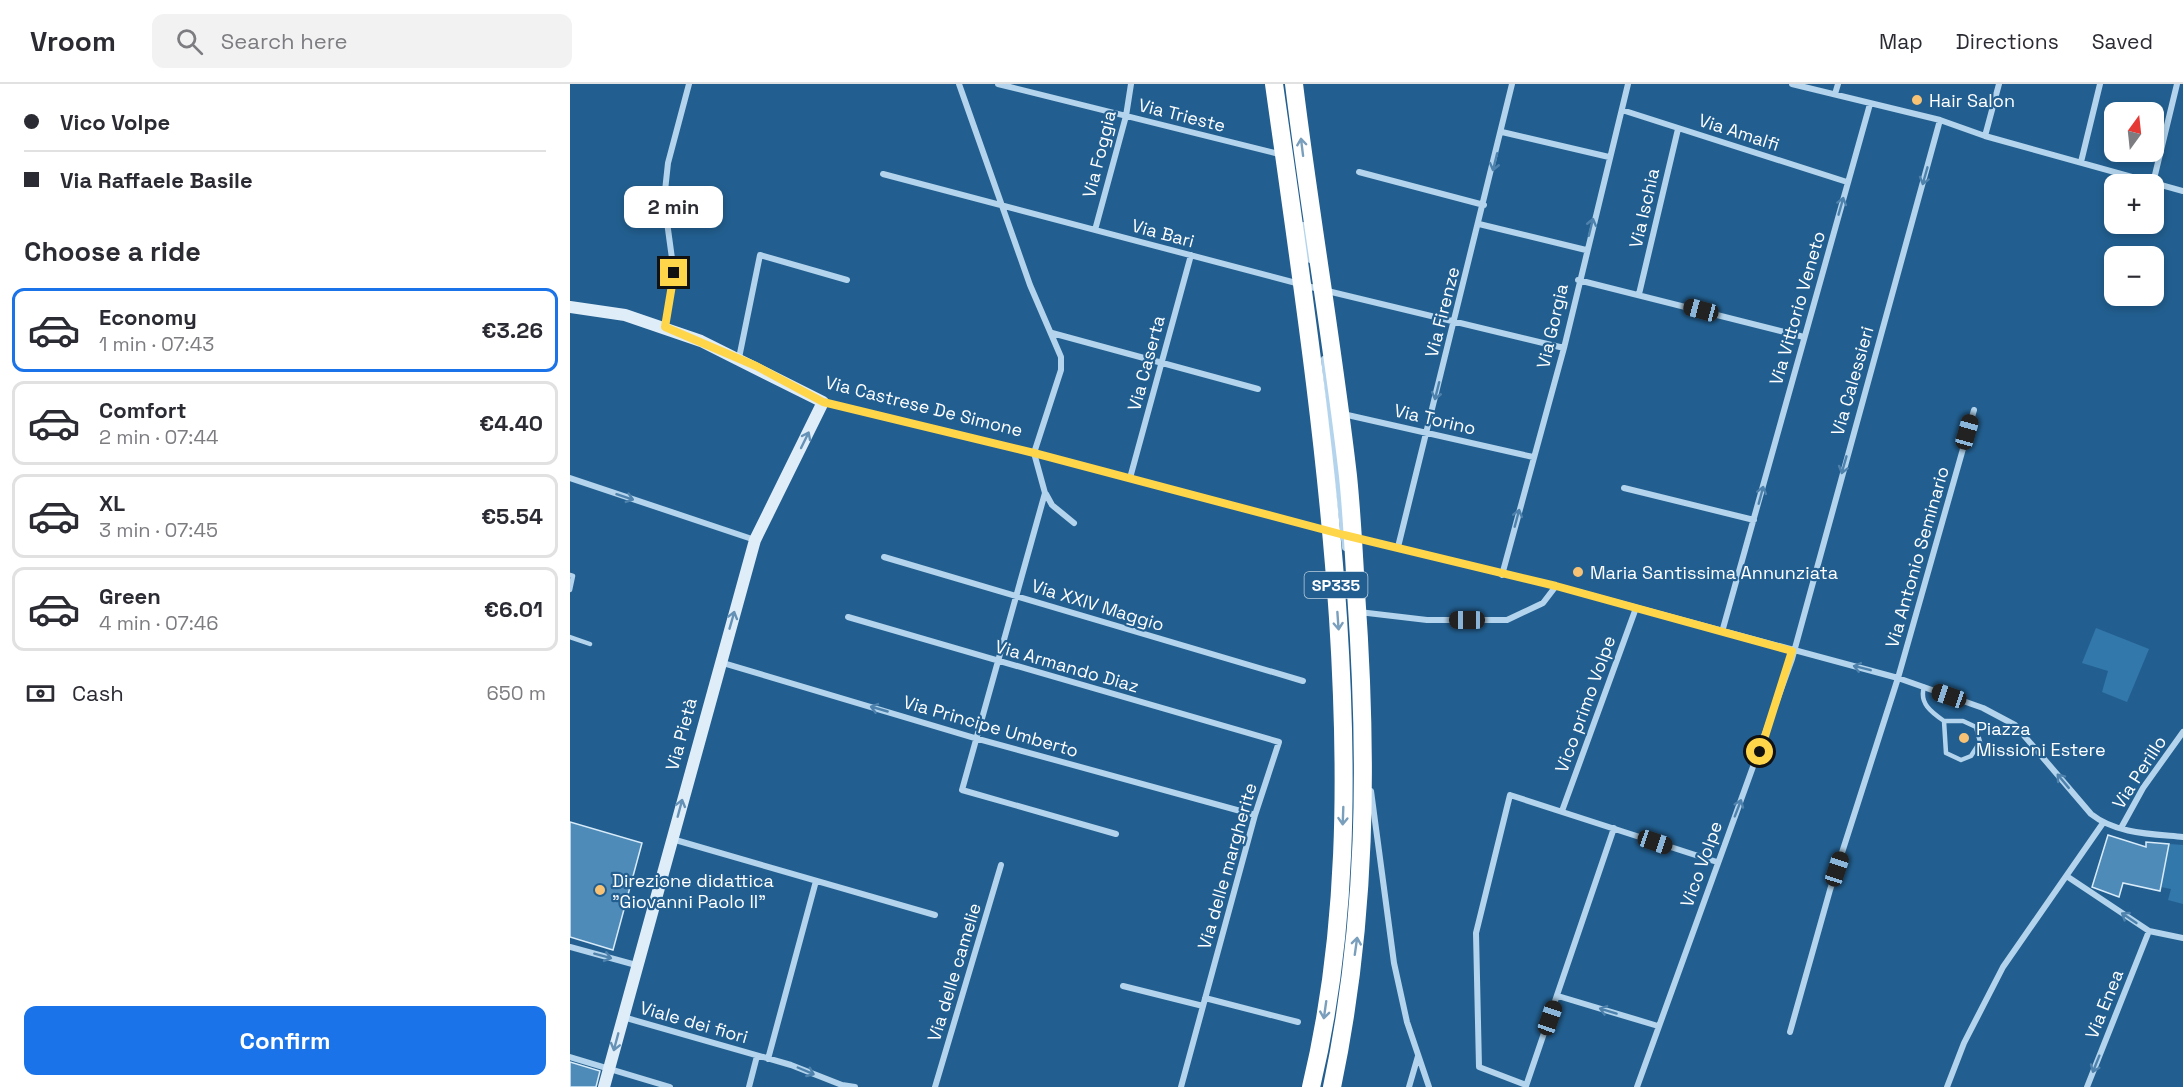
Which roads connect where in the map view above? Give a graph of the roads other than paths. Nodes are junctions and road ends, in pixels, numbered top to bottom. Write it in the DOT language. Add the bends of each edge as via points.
graph roads {
  1 [pos="689,84"];
  2 [pos="959,84"];
  3 [pos="998,84"];
  4 [pos="1131,84"];
  5 [pos="1276,84"];
  6 [pos="1294,84"];
  7 [pos="1512,84"];
  8 [pos="1628,84"];
  9 [pos="1792,84"];
  10 [pos="1838,84"];
  11 [pos="1999,84"];
  12 [pos="2100,84"];
  13 [pos="2177,84"];
  14 [pos="1836,94"];
  15 [pos="1870,104"];
  16 [pos="1622,110"];
  17 [pos="1125,117"];
  18 [pos="1940,120"];
  19 [pos="1678,129"];
  20 [pos="1502,132"];
  21 [pos="1985,136"];
  22 [pos="1289,157"];
  23 [pos="1609,157"];
  24 [pos="2081,162"];
  25 [pos="1359,172"];
  26 [pos="883,174"];
  27 [pos="2122,174"];
  28 [pos="2155,174"];
  29 [pos="1848,182"];
  30 [pos="2164,186"];
  31 [pos="2183,191"];
  32 [pos="1484,205"];
  33 [pos="1003,207"];
  34 [pos="1479,224"];
  35 [pos="1095,230"];
  36 [pos="1586,250"];
  37 [pos="1191,255"];
  38 [pos="847,280"];
  39 [pos="1578,280"];
  40 [pos="1315,288"];
  41 [pos="1639,294"];
  42 [pos="570,307"];
  43 [pos="1455,321"];
  44 [pos="665,327"];
  45 [pos="1052,333"];
  46 [pos="1321,333"];
  47 [pos="1804,337"];
  48 [pos="1564,348"];
  49 [pos="1323,355"];
  50 [pos="739,358"];
  51 [pos="1162,363"];
  52 [pos="1258,389"];
  53 [pos="823,402"];
  54 [pos="1974,410"];
  55 [pos="1330,411"];
  56 [pos="1427,432"];
  57 [pos="1034,453"];
  58 [pos="1533,457"];
  59 [pos="570,478"];
  60 [pos="1130,478"];
  61 [pos="1624,488"];
  62 [pos="1045,493"];
  63 [pos="1754,520"];
  64 [pos="1074,523"];
  65 [pos="1344,535"];
  66 [pos="755,540"];
  67 [pos="1398,547"];
  68 [pos="884,557"];
  69 [pos="1502,574"];
  70 [pos="570,575"];
  71 [pos="1556,586"];
  72 [pos="570,590"];
  73 [pos="1017,597"];
  74 [pos="1636,608"];
  75 [pos="1352,611"];
  76 [pos="848,617"];
  77 [pos="1722,632"];
  78 [pos="570,637"];
  79 [pos="590,644"];
  80 [pos="1792,651"];
  81 [pos="720,662"];
  82 [pos="999,662"];
  83 [pos="1898,678"];
  84 [pos="1304,681"];
  85 [pos="1924,687"];
  86 [pos="1944,721"];
  87 [pos="2183,732"];
  88 [pos="975,738"];
  89 [pos="1279,742"];
  90 [pos="1562,811"];
  91 [pos="1255,815"];
  92 [pos="2103,823"];
  93 [pos="1614,828"];
  94 [pos="2121,828"];
  95 [pos="1116,834"];
  96 [pos="2183,837"];
  97 [pos="671,839"];
  98 [pos="1717,862"];
  99 [pos="1001,865"];
  100 [pos="2068,877"];
  101 [pos="816,881"];
  102 [pos="935,915"];
  103 [pos="2149,932"];
  104 [pos="2183,938"];
  105 [pos="570,947"];
  106 [pos="636,965"];
  107 [pos="1123,986"];
  108 [pos="1558,996"];
  109 [pos="1205,998"];
  110 [pos="1203,1006"];
  111 [pos="623,1017"];
  112 [pos="1298,1022"];
  113 [pos="1658,1026"];
  114 [pos="1790,1032"];
  115 [pos="1418,1055"];
  116 [pos="757,1056"];
  117 [pos="570,1057"];
  118 [pos="768,1059"];
  119 [pos="609,1068"];
  120 [pos="1526,1086"];
  121 [pos="604,1087"];
  122 [pos="670,1087"];
  123 [pos="749,1087"];
  124 [pos="855,1087"];
  125 [pos="935,1087"];
  126 [pos="1181,1087"];
  127 [pos="1311,1087"];
  128 [pos="1332,1087"];
  129 [pos="1409,1087"];
  130 [pos="1429,1087"];
  131 [pos="1637,1087"];
  132 [pos="1947,1087"];
  133 [pos="2087,1087"];
  1 -- 44 [label="street" via="668,163 664,200 674,273"];
  2 -- 33 [label="street"];
  3 -- 17 [label="street, Via Trieste"];
  4 -- 17 [label="street, Via Foggia"];
  5 -- 22 [label="street"];
  5 -- 127 [label="highway, SP335, one-way, bridge" via="1322,425 1342,671 1345,766 1341,860 1333,955"];
  128 -- 6 [label="highway, SP335, one-way, bridge" via="1344,1033 1358,928 1364,740 1348,479"];
  7 -- 20 [label="street, Via Firenze"];
  8 -- 16 [label="street, Via Gorgia"];
  9 -- 14 [label="street"];
  10 -- 14 [label="street"];
  11 -- 21 [label="street"];
  12 -- 24 [label="street"];
  13 -- 28 [label="street"];
  14 -- 15 [label="street"];
  15 -- 18 [label="street"];
  15 -- 29 [label="street, Via Vittorio Veneto"];
  16 -- 19 [label="street, Via Amalfi"];
  16 -- 23 [label="street, Via Gorgia"];
  17 -- 22 [label="street, Via Trieste"];
  17 -- 35 [label="street, Via Foggia"];
  18 -- 21 [label="street"];
  18 -- 80 [label="street, Via Calessieri, one-way"];
  19 -- 29 [label="street, Via Amalfi"];
  19 -- 41 [label="street, Via Ischia"];
  20 -- 23 [label="street"];
  20 -- 32 [label="street, Via Firenze, one-way"];
  21 -- 24 [label="street"];
  22 -- 40 [label="street"];
  36 -- 23 [label="street, Via Gorgia, one-way"];
  24 -- 27 [label="street"];
  25 -- 32 [label="street"];
  26 -- 33 [label="street, Via Bari"];
  47 -- 29 [label="street, Via Vittorio Veneto, one-way"];
  30 -- 31 [label="street"];
  32 -- 34 [label="street, Via Firenze"];
  33 -- 35 [label="street, Via Bari"];
  33 -- 45 [label="street" via="1030,285"];
  34 -- 36 [label="street"];
  34 -- 43 [label="street, Via Firenze"];
  35 -- 37 [label="street, Via Bari"];
  36 -- 39 [label="street, Via Gorgia"];
  37 -- 40 [label="street, Via Bari"];
  37 -- 51 [label="street, Via Caserta"];
  38 -- 50 [label="street" via="760,255"];
  39 -- 41 [label="street"];
  39 -- 48 [label="street, Via Gorgia"];
  40 -- 43 [label="street, Via Bari"];
  40 -- 46 [label="street"];
  41 -- 47 [label="street"];
  42 -- 44 [label="street, Via Castrese De Simone" via="625,315"];
  43 -- 48 [label="street, Via Bari"];
  43 -- 56 [label="street, Via Firenze, one-way"];
  44 -- 50 [label="street, Via Castrese De Simone"];
  45 -- 51 [label="street"];
  45 -- 57 [label="street" via="1061,357 1061,370"];
  63 -- 47 [label="street, Via Vittorio Veneto, one-way"];
  48 -- 58 [label="street, Via Gorgia"];
  49 -- 55 [label="street"];
  50 -- 53 [label="street, Via Castrese De Simone"];
  51 -- 52 [label="street"];
  51 -- 60 [label="street, Via Caserta"];
  53 -- 57 [label="street, Via Castrese De Simone"];
  66 -- 53 [label="street, Via Pietà, one-way"];
  54 -- 83 [label="street, Via Antonio Seminario"];
  55 -- 56 [label="street, Via Torino"];
  55 -- 65 [label="street"];
  56 -- 58 [label="street, Via Torino"];
  56 -- 67 [label="street, Via Firenze"];
  57 -- 60 [label="street, Via Castrese De Simone"];
  57 -- 62 [label="street"];
  69 -- 58 [label="street, Via Gorgia, one-way"];
  59 -- 66 [label="street, one-way"];
  60 -- 65 [label="street, Via Castrese De Simone"];
  61 -- 63 [label="street"];
  62 -- 64 [label="street" via="1052,505"];
  62 -- 73 [label="street"];
  63 -- 77 [label="street, Via Vittorio Veneto"];
  65 -- 67 [label="street, Via Castrese De Simone"];
  65 -- 75 [label="street"];
  81 -- 66 [label="street, Via Pietà, one-way"];
  67 -- 69 [label="street, Via Castrese De Simone"];
  68 -- 73 [label="street, Via XXIV Maggio"];
  69 -- 71 [label="street, Via Castrese De Simone"];
  70 -- 72 [label="lane"];
  71 -- 74 [label="street, Via Castrese De Simone"];
  71 -- 75 [label="street" via="1543,603 1507,620 1427,620"];
  73 -- 82 [label="street"];
  73 -- 84 [label="street, Via XXIV Maggio"];
  74 -- 77 [label="street, Via Castrese De Simone"];
  74 -- 90 [label="street, Vico primo Volpe"];
  75 -- 115 [label="street" via="1379,864 1394,963"];
  76 -- 82 [label="street, Via Armando Diaz"];
  77 -- 80 [label="street, Via Castrese De Simone"];
  78 -- 79 [label="lane"];
  83 -- 80 [label="street, Via Castrese De Simone, one-way"];
  98 -- 80 [label="street, Vico Volpe, one-way" via="1760,752"];
  88 -- 81 [label="street, Via Principe Umberto, one-way"];
  97 -- 81 [label="street, Via Pietà, one-way"];
  82 -- 88 [label="street"];
  82 -- 89 [label="street, Via Armando Diaz"];
  83 -- 85 [label="street, Via Castrese De Simone"];
  83 -- 114 [label="street, Via Antonio Seminario" via="1830,890"];
  85 -- 86 [label="lane" via="1924,701"];
  92 -- 85 [label="street, Via Castrese De Simone, one-way" via="2015,725 1983,708"];
  86 -- 86 [label="lane" via="1946,753 1961,760 1971,756 1980,742 1976,728 1963,722"];
  87 -- 94 [label="street, Via Perillo" via="2143,788"];
  88 -- 91 [label="street, Via Principe Umberto"];
  88 -- 95 [label="street" via="962,790"];
  89 -- 91 [label="street, Via delle margherite"];
  90 -- 93 [label="street"];
  90 -- 120 [label="street" via="1510,795 1476,933 1479,1067"];
  91 -- 109 [label="street, Via delle margherite"];
  92 -- 94 [label="street"];
  92 -- 100 [label="street"];
  93 -- 98 [label="street"];
  93 -- 108 [label="street"];
  94 -- 96 [label="street"];
  97 -- 101 [label="street"];
  97 -- 106 [label="street, Via Pietà"];
  98 -- 113 [label="street, Vico Volpe"];
  99 -- 125 [label="street, Via delle camelie"];
  103 -- 100 [label="street, one-way"];
  100 -- 132 [label="street" via="2003,967 1964,1043"];
  101 -- 102 [label="street"];
  101 -- 118 [label="street"];
  103 -- 104 [label="street"];
  103 -- 133 [label="street, Via Enea, one-way"];
  105 -- 106 [label="street, one-way"];
  106 -- 111 [label="street, Via Pietà"];
  107 -- 110 [label="street"];
  113 -- 108 [label="street, one-way"];
  108 -- 120 [label="street"];
  109 -- 110 [label="street, Via delle margherite"];
  109 -- 112 [label="street"];
  110 -- 126 [label="street, Via delle margherite"];
  111 -- 116 [label="street, Viale dei fiori"];
  111 -- 119 [label="street, Via Pietà, one-way"];
  113 -- 131 [label="street, Vico Volpe"];
  115 -- 129 [label="street"];
  115 -- 130 [label="street"];
  116 -- 118 [label="street, Viale dei fiori"];
  116 -- 123 [label="street"];
  117 -- 119 [label="street"];
  118 -- 124 [label="street, Viale dei fiori, one-way"];
  119 -- 121 [label="street, Via Pietà"];
  119 -- 122 [label="street"];
}
